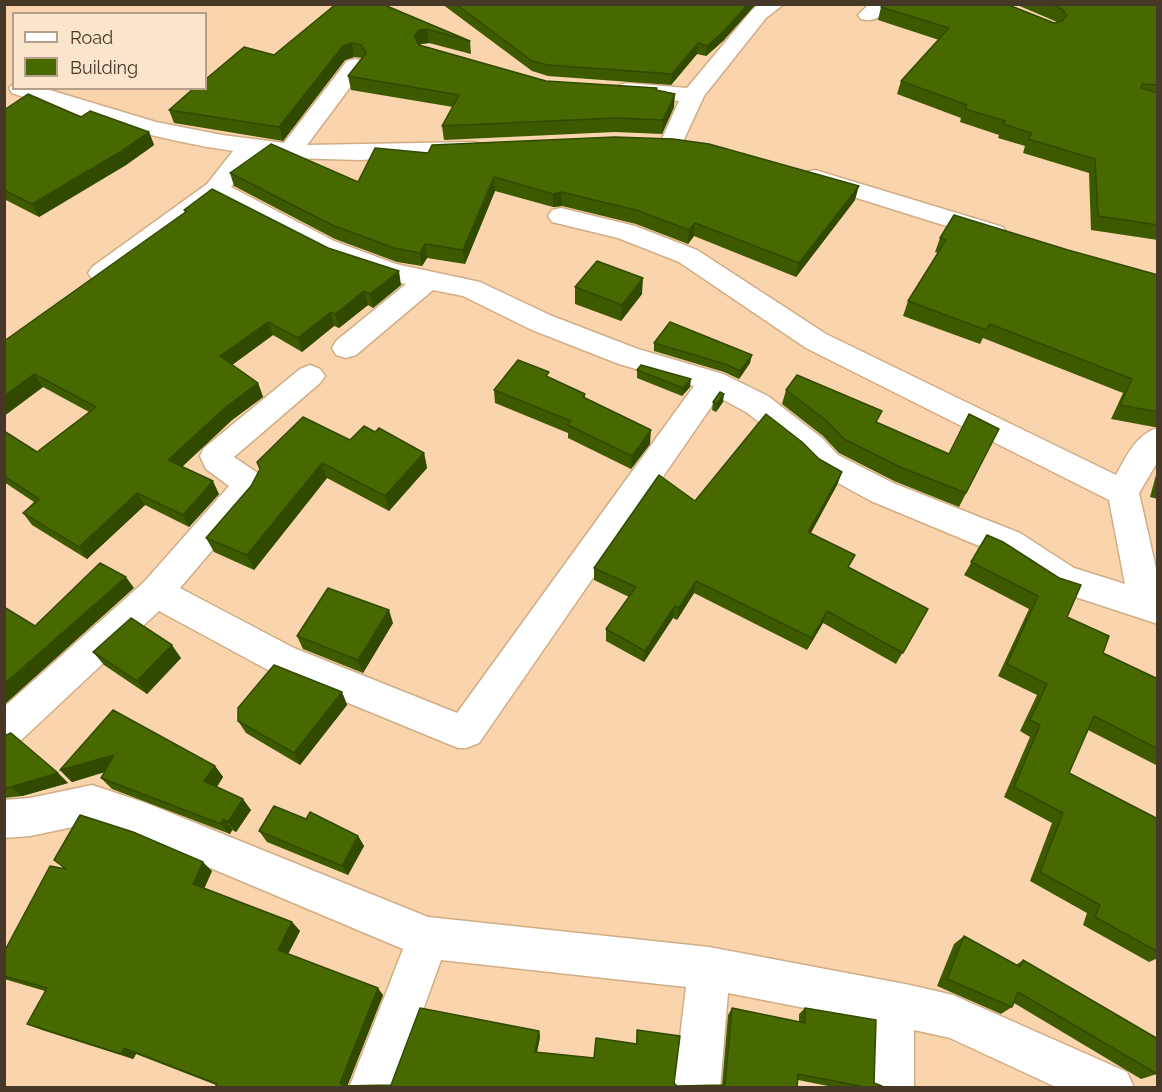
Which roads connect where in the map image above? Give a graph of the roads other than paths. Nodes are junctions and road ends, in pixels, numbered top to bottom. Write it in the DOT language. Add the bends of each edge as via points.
graph roads {
  1 [pos="774,4"];
  2 [pos="355,66"];
  3 [pos="610,88"];
  4 [pos="26,90"];
  5 [pos="693,95"];
  6 [pos="670,144"];
  7 [pos="249,147"];
  8 [pos="498,148"];
  9 [pos="290,151"];
  10 [pos="790,170"];
  11 [pos="216,189"];
  12 [pos="561,216"];
  13 [pos="1013,239"];
  14 [pos="429,279"];
  15 [pos="81,288"];
  16 [pos="346,348"];
  17 [pos="310,376"];
  18 [pos="713,381"];
  19 [pos="1158,439"];
  20 [pos="1123,493"];
  21 [pos="156,592"];
  22 [pos="1152,608"];
  23 [pos="4,732"];
  24 [pos="4,819"];
  25 [pos="428,938"];
  26 [pos="709,968"];
  27 [pos="893,1004"];
  28 [pos="372,1088"];
  29 [pos="697,1088"];
  30 [pos="891,1088"];
  31 [pos="1112,1088"];
  1 -- 5 [label="street" via="759,14"];
  2 -- 9 [label="street"];
  3 -- 5 [label="street"];
  4 -- 7 [label="street" via="94,114"];
  5 -- 6 [label="street"];
  7 -- 9 [label="street"];
  7 -- 11 [label="street"];
  8 -- 9 [label="street" via="347,154"];
  10 -- 13 [label="street"];
  11 -- 14 [label="street" via="325,247 390,272"];
  11 -- 15 [label="street"];
  12 -- 20 [label="street" via="626,231 688,256 816,341"];
  14 -- 16 [label="street"];
  14 -- 18 [label="street" via="470,288 542,323 629,357"];
  17 -- 21 [label="street" via="215,456 248,483"];
  18 -- 21 [label="street" via="466,731 458,732 281,659"];
  18 -- 22 [label="street" via="758,404 827,463 882,492 1008,543 1063,579"];
  19 -- 20 [label="street" via="1141,459"];
  20 -- 22 [label="street"];
  21 -- 23 [label="street"];
  24 -- 25 [label="street" via="92,804 146,822"];
  25 -- 26 [label="street"];
  25 -- 28 [label="street"];
  26 -- 27 [label="street"];
  26 -- 29 [label="street"];
  27 -- 30 [label="street"];
  27 -- 31 [label="street" via="952,1017"];
}
